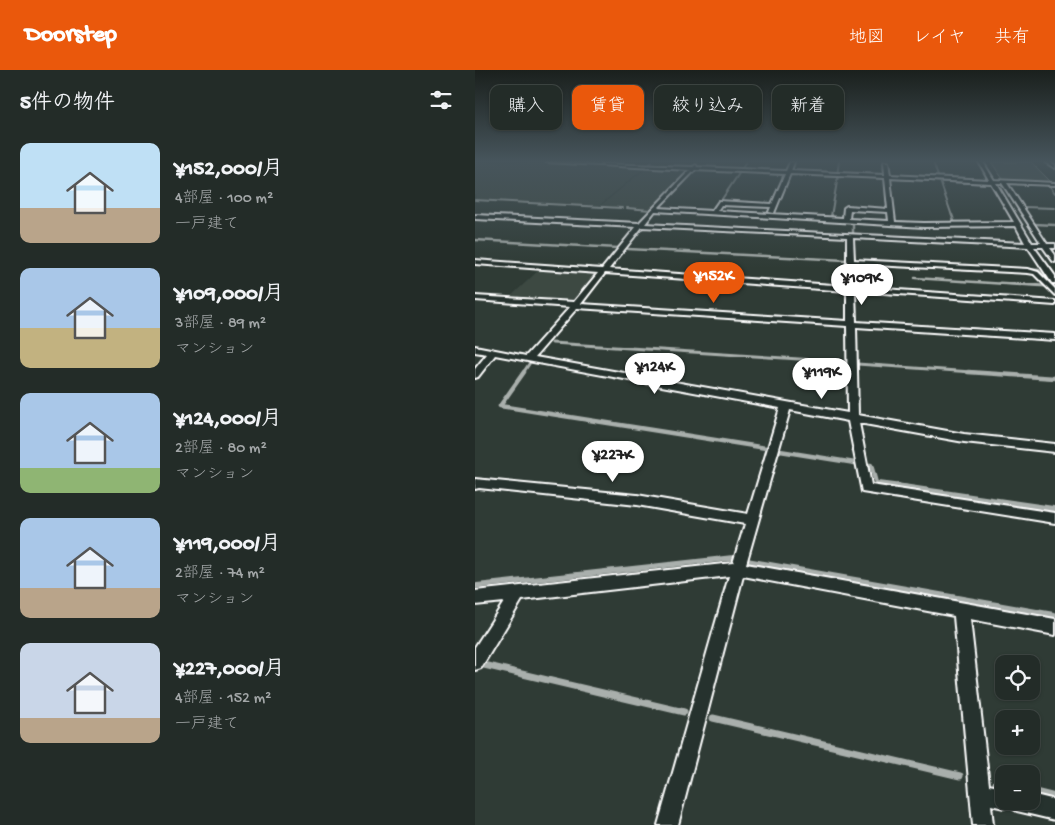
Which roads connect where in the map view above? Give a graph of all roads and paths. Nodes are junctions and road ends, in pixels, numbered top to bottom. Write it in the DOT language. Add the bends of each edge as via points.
graph roads {
  1 [pos="666,197"];
  2 [pos="778,197"];
  3 [pos="889,197"];
  4 [pos="1003,197"];
  5 [pos="1013,197"];
  6 [pos="654,210"];
  7 [pos="773,211"];
  8 [pos="891,211"];
  9 [pos="713,213"];
  10 [pos="475,218"];
  11 [pos="846,220"];
  12 [pos="892,223"];
  13 [pos="1019,224"];
  14 [pos="641,225"];
  15 [pos="850,236"];
  16 [pos="1030,245"];
  17 [pos="1045,245"];
  18 [pos="1055,246"];
  19 [pos="1055,260"];
  20 [pos="475,262"];
  21 [pos="850,262"];
  22 [pos="604,271"];
  23 [pos="1055,281"];
  24 [pos="850,288"];
  25 [pos="1055,293"];
  26 [pos="475,298"];
  27 [pos="1055,303"];
  28 [pos="576,306"];
  29 [pos="851,324"];
  30 [pos="1055,337"];
  31 [pos="475,349"];
  32 [pos="493,352"];
  33 [pos="528,359"];
  34 [pos="475,374"];
  35 [pos="786,406"];
  36 [pos="853,418"];
  37 [pos="1055,448"];
  38 [pos="475,484"];
  39 [pos="1055,518"];
  40 [pos="752,520"];
  41 [pos="738,569"];
  42 [pos="518,593"];
  43 [pos="475,598"];
  44 [pos="961,610"];
  45 [pos="1055,627"];
  46 [pos="475,662"];
  47 [pos="980,793"];
  48 [pos="995,796"];
  49 [pos="1040,806"];
  50 [pos="1055,810"];
  51 [pos="668,825"];
  52 [pos="983,825"];
  1 -- 6 [label="street"];
  2 -- 7 [label="street"];
  3 -- 8 [label="street"];
  4 -- 13 [label="street"];
  5 -- 17 [label="street"];
  6 -- 9 [label="street"];
  6 -- 14 [label="street"];
  7 -- 9 [label="street"];
  7 -- 9 [label="street" via="719,203"];
  7 -- 11 [label="street"];
  8 -- 11 [label="street" via="847,208"];
  8 -- 12 [label="street"];
  10 -- 14 [label="street"];
  11 -- 12 [label="street"];
  12 -- 13 [label="street"];
  13 -- 16 [label="street"];
  14 -- 15 [label="street"];
  14 -- 22 [label="street"];
  15 -- 16 [label="street"];
  15 -- 21 [label="street"];
  16 -- 17 [label="street"];
  16 -- 23 [label="street"];
  17 -- 18 [label="street"];
  17 -- 19 [label="street"];
  20 -- 22 [label="street"];
  21 -- 24 [label="street"];
  21 -- 25 [label="street" via="1033,272"];
  22 -- 24 [label="street"];
  22 -- 28 [label="street"];
  24 -- 27 [label="street"];
  24 -- 29 [label="street"];
  26 -- 28 [label="street"];
  28 -- 29 [label="street"];
  28 -- 33 [label="street"];
  29 -- 30 [label="street"];
  29 -- 36 [label="street"];
  31 -- 32 [label="street"];
  32 -- 33 [label="street"];
  32 -- 34 [label="street"];
  33 -- 35 [label="street"];
  35 -- 36 [label="street"];
  35 -- 40 [label="street"];
  36 -- 37 [label="street" via="964,438"];
  36 -- 39 [label="street" via="866,489"];
  38 -- 40 [label="street" via="637,500"];
  40 -- 41 [label="street"];
  41 -- 42 [label="street"];
  41 -- 44 [label="street"];
  41 -- 51 [label="street"];
  42 -- 43 [label="street"];
  42 -- 46 [label="street"];
  44 -- 45 [label="street"];
  44 -- 47 [label="street"];
  47 -- 48 [label="street"];
  47 -- 52 [label="street"];
  49 -- 50 [label="street"];
}
